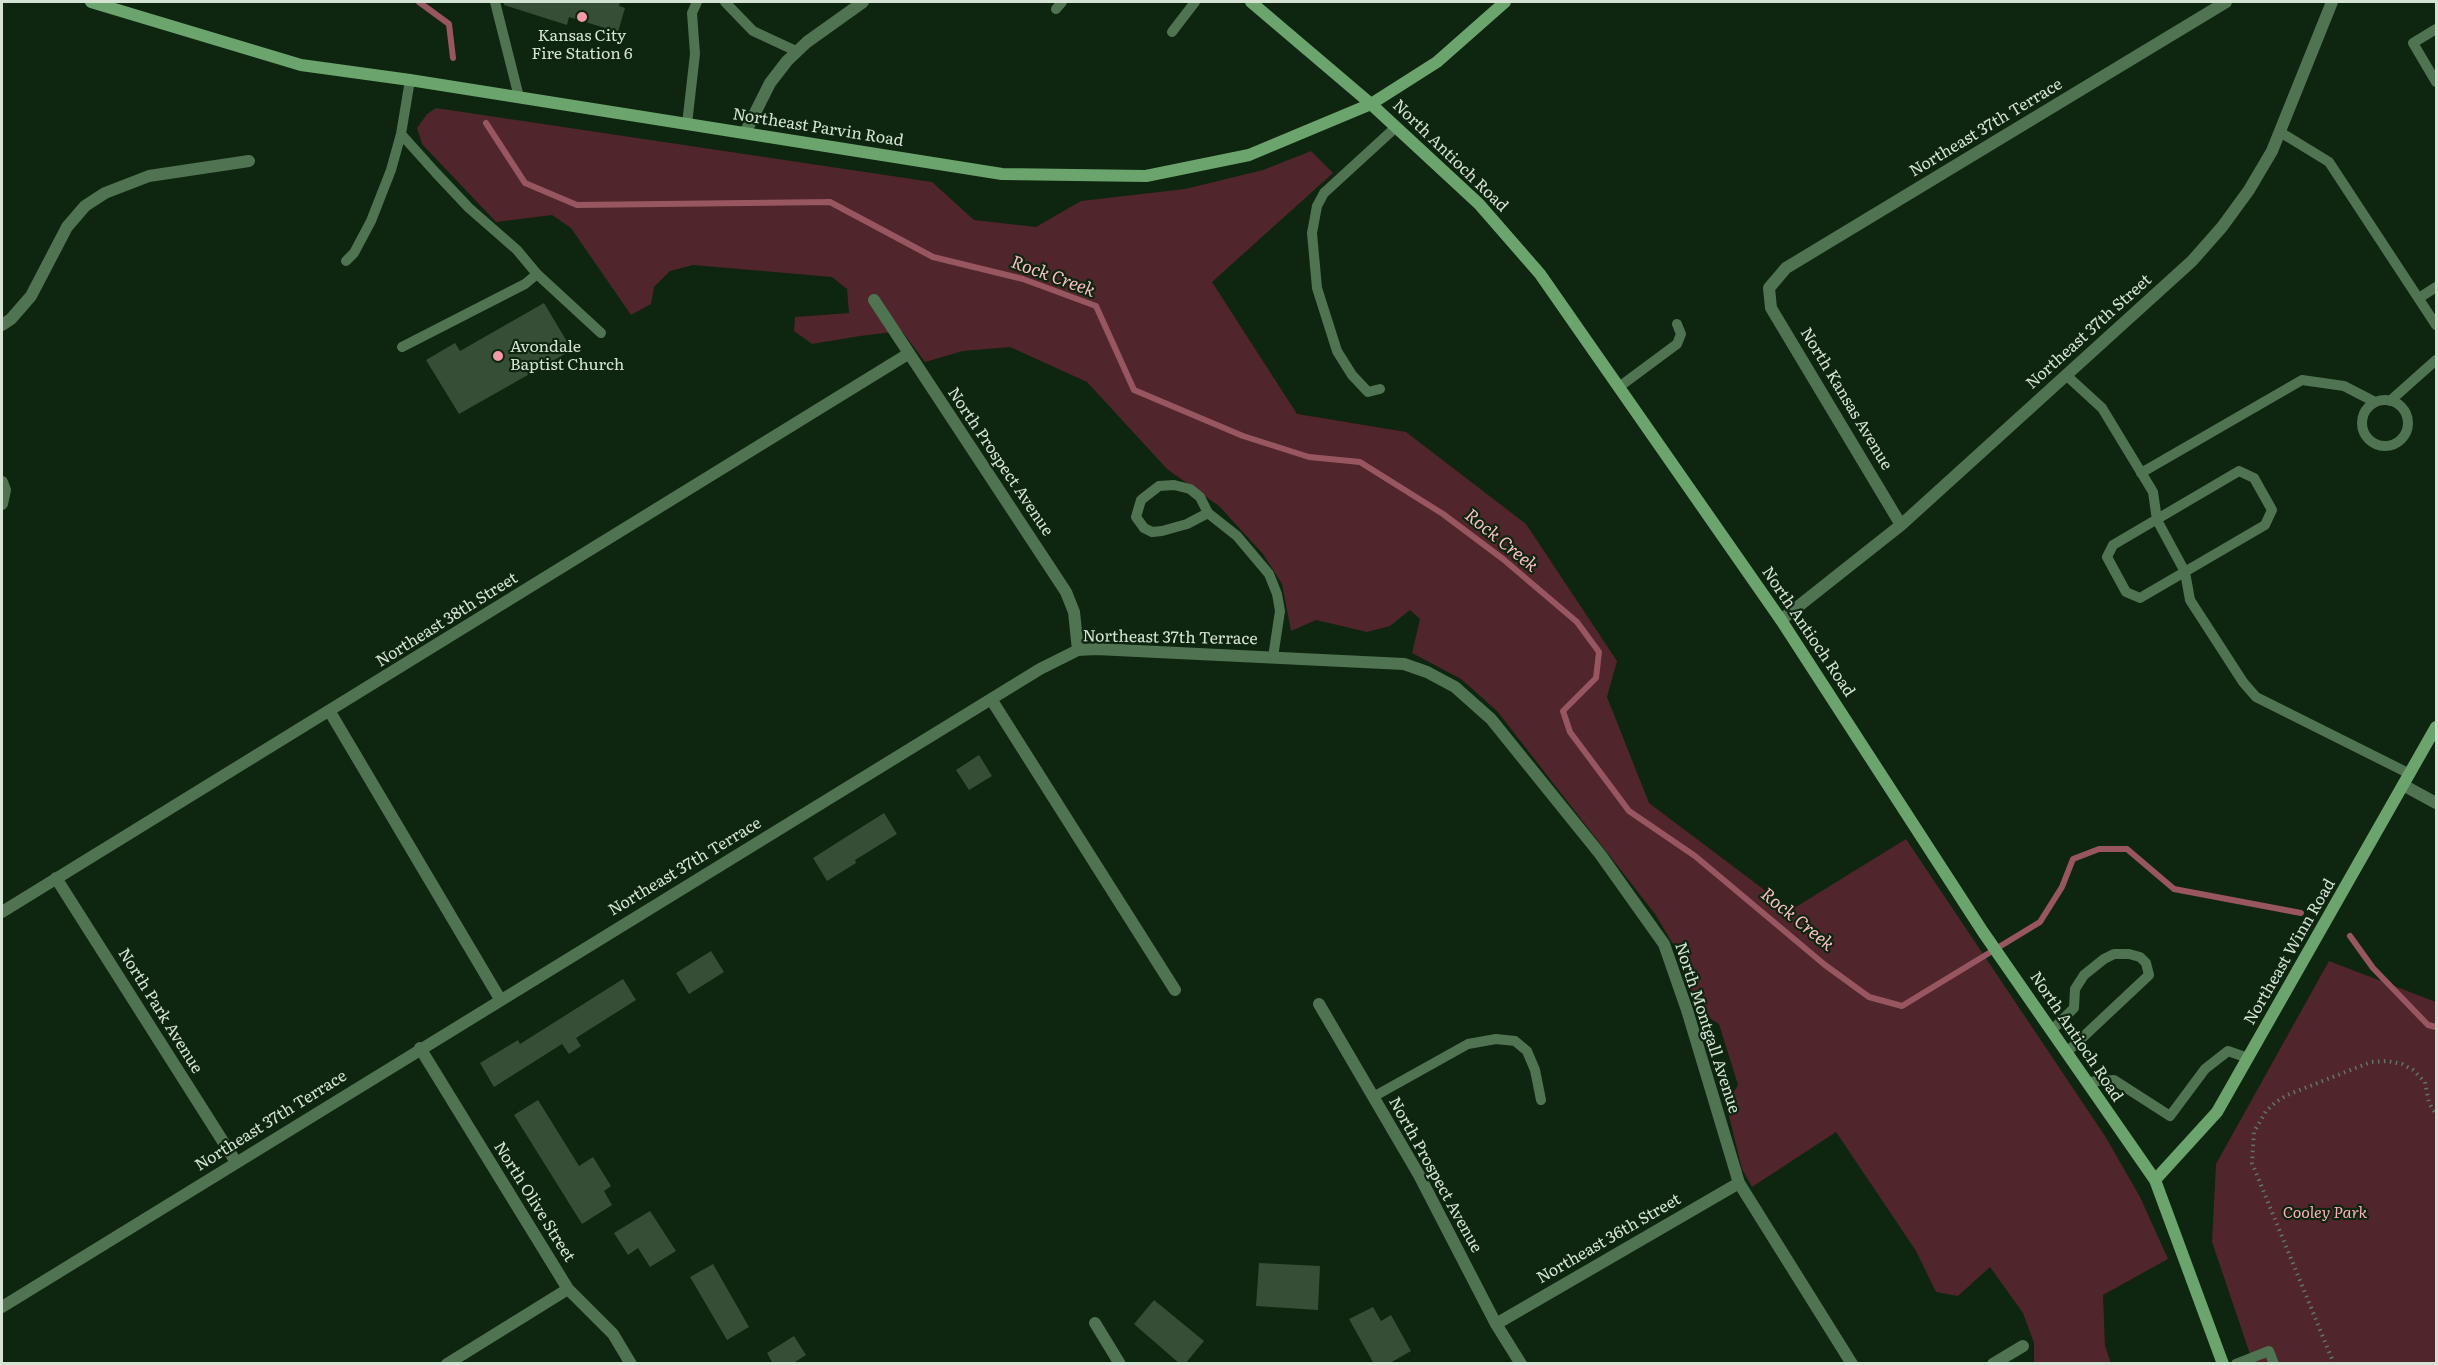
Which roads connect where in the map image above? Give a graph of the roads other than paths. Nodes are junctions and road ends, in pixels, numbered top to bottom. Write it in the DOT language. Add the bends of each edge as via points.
graph roads {
  1 [pos="92,2"];
  2 [pos="495,2"];
  3 [pos="697,2"];
  4 [pos="725,2"];
  5 [pos="863,2"];
  6 [pos="1195,2"];
  7 [pos="1251,2"];
  8 [pos="1505,2"];
  9 [pos="2226,2"];
  10 [pos="2332,2"];
  11 [pos="2436,29"];
  12 [pos="1172,32"];
  13 [pos="796,51"];
  14 [pos="410,80"];
  15 [pos="2436,82"];
  16 [pos="519,97"];
  17 [pos="1371,104"];
  18 [pos="687,124"];
  19 [pos="1396,127"];
  20 [pos="2280,132"];
  21 [pos="745,133"];
  22 [pos="402,134"];
  23 [pos="249,161"];
  24 [pos="346,261"];
  25 [pos="537,274"];
  26 [pos="2436,287"];
  27 [pos="1769,288"];
  28 [pos="2419,298"];
  29 [pos="874,300"];
  30 [pos="1677,324"];
  31 [pos="2,325"];
  32 [pos="2436,325"];
  33 [pos="601,333"];
  34 [pos="402,347"];
  35 [pos="908,354"];
  36 [pos="2436,360"];
  37 [pos="2066,375"];
  38 [pos="1619,387"];
  39 [pos="1380,389"];
  40 [pos="2390,401"];
  41 [pos="2375,402"];
  42 [pos="2141,473"];
  43 [pos="2,482"];
  44 [pos="2,504"];
  45 [pos="1208,513"];
  46 [pos="2157,520"];
  47 [pos="1901,525"];
  48 [pos="2185,572"];
  49 [pos="1781,620"];
  50 [pos="1078,650"];
  51 [pos="1273,657"];
  52 [pos="1439,679"];
  53 [pos="992,699"];
  54 [pos="330,712"];
  55 [pos="2436,727"];
  56 [pos="2410,774"];
  57 [pos="2403,785"];
  58 [pos="2436,803"];
  59 [pos="56,878"];
  60 [pos="2,912"];
  61 [pos="1175,990"];
  62 [pos="501,999"];
  63 [pos="1319,1004"];
  64 [pos="2052,1030"];
  65 [pos="420,1048"];
  66 [pos="2067,1052"];
  67 [pos="2248,1058"];
  68 [pos="2087,1082"];
  69 [pos="1373,1096"];
  70 [pos="1540,1100"];
  71 [pos="236,1161"];
  72 [pos="2155,1180"];
  73 [pos="1739,1183"];
  74 [pos="568,1289"];
  75 [pos="2,1307"];
  76 [pos="1095,1323"];
  77 [pos="1496,1324"];
  78 [pos="2023,1346"];
  79 [pos="447,1364"];
  80 [pos="631,1364"];
  81 [pos="1120,1364"];
  82 [pos="1521,1364"];
  83 [pos="1852,1364"];
  84 [pos="1993,1364"];
  85 [pos="2223,1364"];
  86 [pos="2236,1364"];
  87 [pos="2274,1364"];
  1 -- 14 [label="street, Northeast Parvin Road" via="301,65"];
  2 -- 16 [label="lane"];
  3 -- 18 [label="lane" via="692,13 695,54"];
  4 -- 13 [label="lane" via="753,31"];
  5 -- 13 [label="street"];
  6 -- 12 [label="lane"];
  7 -- 17 [label="street, North Antioch Road"];
  8 -- 17 [label="street, Northeast Parvin Road" via="1437,62"];
  9 -- 27 [label="street, Northeast 37th Terrace" via="1786,268"];
  10 -- 20 [label="street, Northeast 37th Street"];
  11 -- 15 [label="lane" via="2413,43"];
  13 -- 21 [label="street" via="770,83"];
  14 -- 16 [label="street, Northeast Parvin Road"];
  14 -- 22 [label="lane"];
  16 -- 18 [label="street, Northeast Parvin Road"];
  17 -- 19 [label="street, North Antioch Road"];
  17 -- 21 [label="street, Northeast Parvin Road" via="1249,155 1146,176 1002,174"];
  18 -- 21 [label="street, Northeast Parvin Road"];
  19 -- 38 [label="street, North Antioch Road" via="1479,204 1532,265"];
  19 -- 39 [label="lane" via="1324,193 1312,233 1317,288 1337,351 1368,393"];
  20 -- 28 [label="lane" via="2330,162"];
  20 -- 37 [label="street, Northeast 37th Street" via="2249,190 2222,227 2192,261"];
  22 -- 24 [label="lane" via="371,220"];
  22 -- 25 [label="lane" via="469,208 517,250"];
  23 -- 31 [label="street" via="149,176 105,193 85,206 67,227 31,296"];
  25 -- 33 [label="lane"];
  25 -- 34 [label="lane" via="525,284"];
  26 -- 28 [label="lane"];
  27 -- 47 [label="street, North Kansas Avenue" via="1771,308"];
  28 -- 32 [label="lane"];
  29 -- 35 [label="street, North Prospect Avenue"];
  30 -- 38 [label="lane" via="1681,334 1677,344"];
  35 -- 50 [label="street, North Prospect Avenue" via="1066,592 1074,612"];
  35 -- 54 [label="street, Northeast 38th Street"];
  36 -- 40 [label="lane"];
  37 -- 42 [label="lane" via="2102,408"];
  37 -- 47 [label="street, Northeast 37th Street"];
  38 -- 49 [label="street, North Antioch Road"];
  40 -- 41 [label="lane"];
  40 -- 41 [label="lane" via="2403,408 2409,422 2399,442 2385,447 2370,442 2362,429 2364,413"];
  41 -- 42 [label="lane" via="2344,386 2302,380"];
  42 -- 46 [label="lane" via="2152,492"];
  43 -- 44 [label="street"];
  45 -- 45 [label="lane" via="1200,497 1190,489 1173,485 1152,489 1141,500 1136,516 1152,532 1187,525"];
  45 -- 51 [label="lane" via="1237,536 1269,574 1280,611"];
  46 -- 48 [label="lane"];
  46 -- 48 [label="lane" via="2113,545 2108,557 2126,592 2140,598"];
  46 -- 48 [label="lane" via="2239,471 2254,478 2272,510 2265,525"];
  47 -- 49 [label="street, Northeast 37th Street"];
  48 -- 56 [label="lane" via="2190,600 2256,697"];
  49 -- 64 [label="street, North Antioch Road" via="1983,932"];
  50 -- 51 [label="street, Northeast 37th Terrace"];
  50 -- 53 [label="street, Northeast 37th Terrace"];
  51 -- 52 [label="street, Northeast 37th Terrace" via="1404,664"];
  52 -- 73 [label="street, North Montgall Avenue" via="1455,687 1491,718 1600,854 1664,944"];
  53 -- 61 [label="street"];
  53 -- 62 [label="street, Northeast 37th Terrace"];
  54 -- 59 [label="street, Northeast 38th Street"];
  54 -- 62 [label="street"];
  55 -- 56 [label="street, Northeast Winn Road"];
  56 -- 57 [label="street, Northeast Winn Road"];
  57 -- 58 [label="street"];
  57 -- 67 [label="street, Northeast Winn Road"];
  59 -- 60 [label="street, Northeast 38th Street"];
  59 -- 71 [label="street, North Park Avenue"];
  62 -- 65 [label="street, Northeast 37th Terrace"];
  63 -- 69 [label="street, North Prospect Avenue"];
  64 -- 66 [label="street, North Antioch Road"];
  64 -- 66 [label="lane" via="2074,1008 2075,989 2084,975 2104,960 2114,954 2129,954 2146,963 2149,975"];
  65 -- 71 [label="street, Northeast 37th Terrace"];
  65 -- 74 [label="street, North Olive Street"];
  66 -- 68 [label="street, North Antioch Road"];
  67 -- 68 [label="lane" via="2228,1051 2205,1069 2170,1116 2114,1080"];
  67 -- 72 [label="street, Northeast Winn Road" via="2217,1112"];
  68 -- 72 [label="street, North Antioch Road"];
  69 -- 70 [label="lane" via="1468,1044 1496,1039 1515,1041 1527,1051"];
  69 -- 77 [label="street, North Prospect Avenue"];
  71 -- 75 [label="street, Northeast 37th Terrace"];
  72 -- 85 [label="street, North Antioch Road"];
  73 -- 77 [label="street, Northeast 36th Street"];
  73 -- 83 [label="street, North Montgall Avenue"];
  74 -- 79 [label="street"];
  74 -- 80 [label="street, North Olive Street" via="613,1334"];
  76 -- 81 [label="street"];
  77 -- 82 [label="street, North Prospect Avenue"];
  78 -- 84 [label="street"];
  86 -- 87 [label="lane" via="2269,1351"];
}
